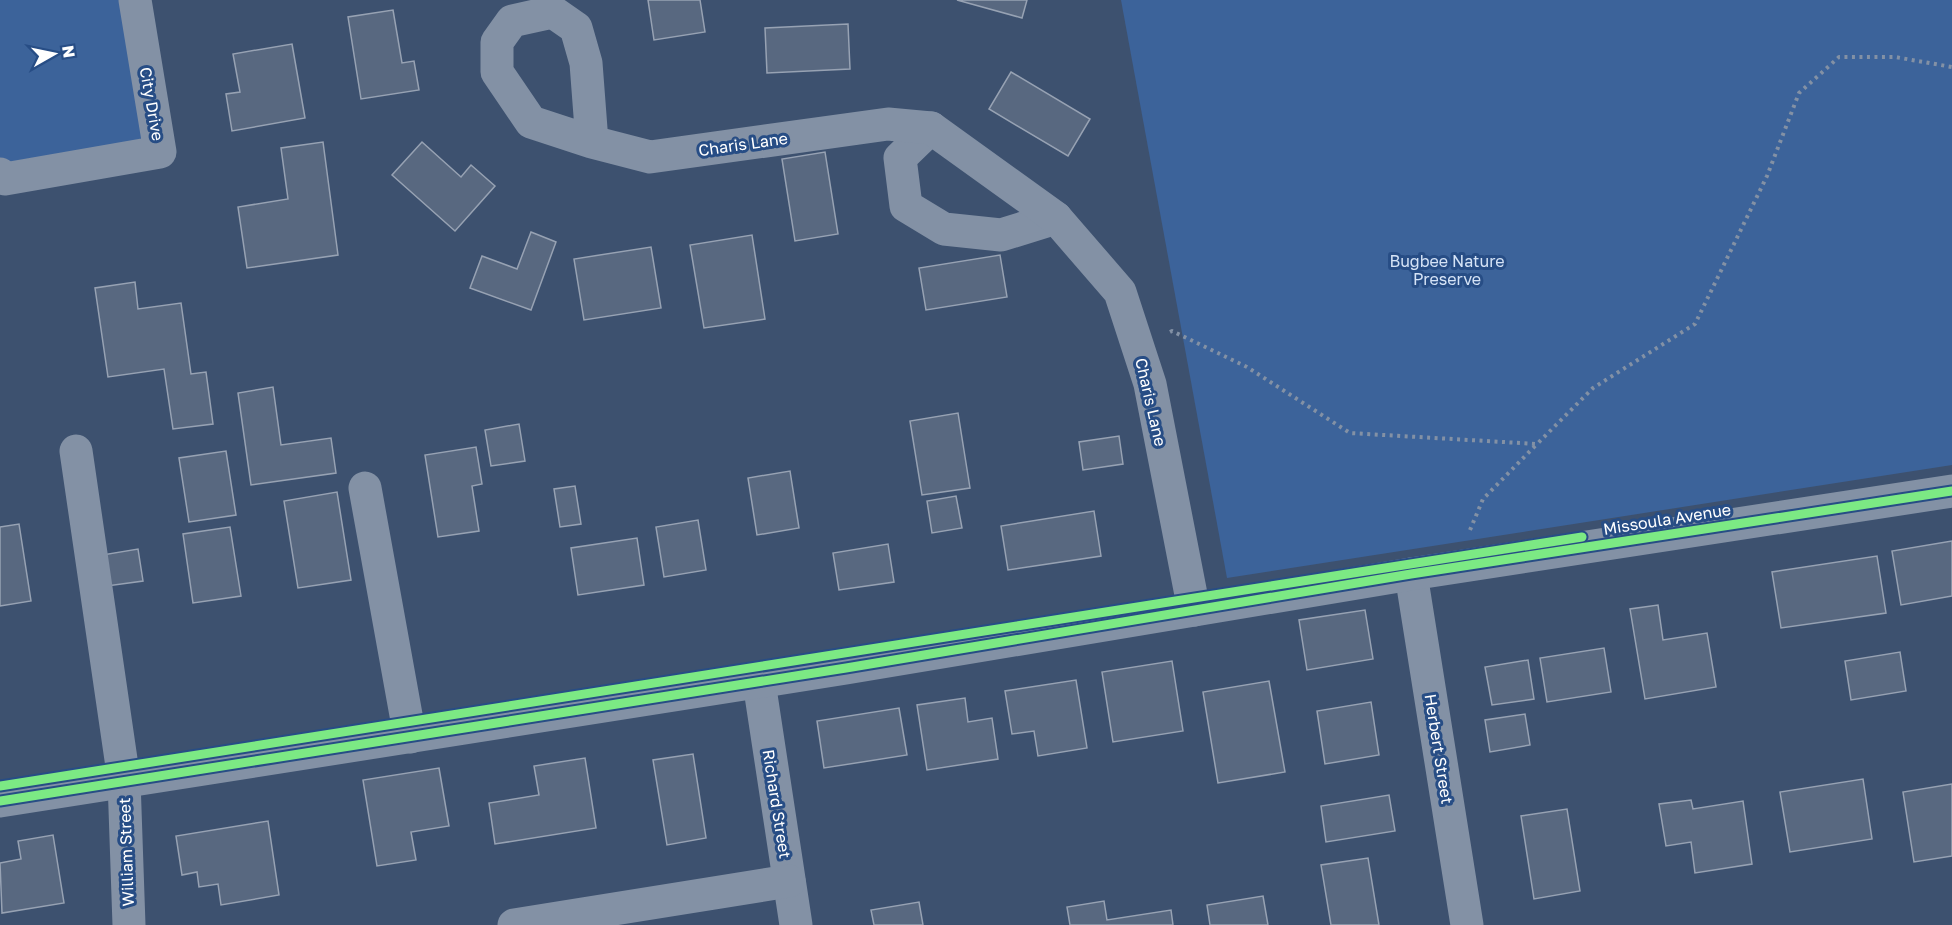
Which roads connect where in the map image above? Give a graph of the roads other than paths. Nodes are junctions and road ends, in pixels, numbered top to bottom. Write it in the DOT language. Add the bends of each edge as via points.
graph roads {
  1 [pos="135,0"];
  2 [pos="931,128"];
  3 [pos="591,142"];
  4 [pos="0,174"];
  5 [pos="1056,218"];
  6 [pos="76,451"];
  7 [pos="365,488"];
  8 [pos="1952,491"];
  9 [pos="1411,574"];
  10 [pos="1194,610"];
  11 [pos="759,682"];
  12 [pos="410,736"];
  13 [pos="124,780"];
  14 [pos="0,801"];
  15 [pos="789,881"];
  16 [pos="129,925"];
  17 [pos="514,925"];
  18 [pos="796,925"];
  19 [pos="1467,925"];
  1 -- 4 [label="street, City Drive" via="160,152 5,179"];
  2 -- 3 [label="street, Charis Lane" via="888,124 650,157"];
  2 -- 5 [label="street, Charis Lane"];
  2 -- 5 [label="street" via="900,158 906,206 944,229 1001,235"];
  5 -- 10 [label="street, Charis Lane" via="1120,292 1150,384"];
  6 -- 13 [label="street, William Street"];
  7 -- 12 [label="street"];
  8 -- 9 [label="street, Missoula Avenue"];
  9 -- 10 [label="street, Missoula Avenue"];
  9 -- 19 [label="street, Herbert Street"];
  10 -- 11 [label="street, Missoula Avenue"];
  11 -- 12 [label="street, Missoula Avenue"];
  11 -- 15 [label="street, Richard Street"];
  12 -- 13 [label="street, Missoula Avenue"];
  13 -- 14 [label="street, Missoula Avenue"];
  13 -- 16 [label="street, William Street"];
  15 -- 17 [label="street"];
  15 -- 18 [label="street, Richard Street"];
}
